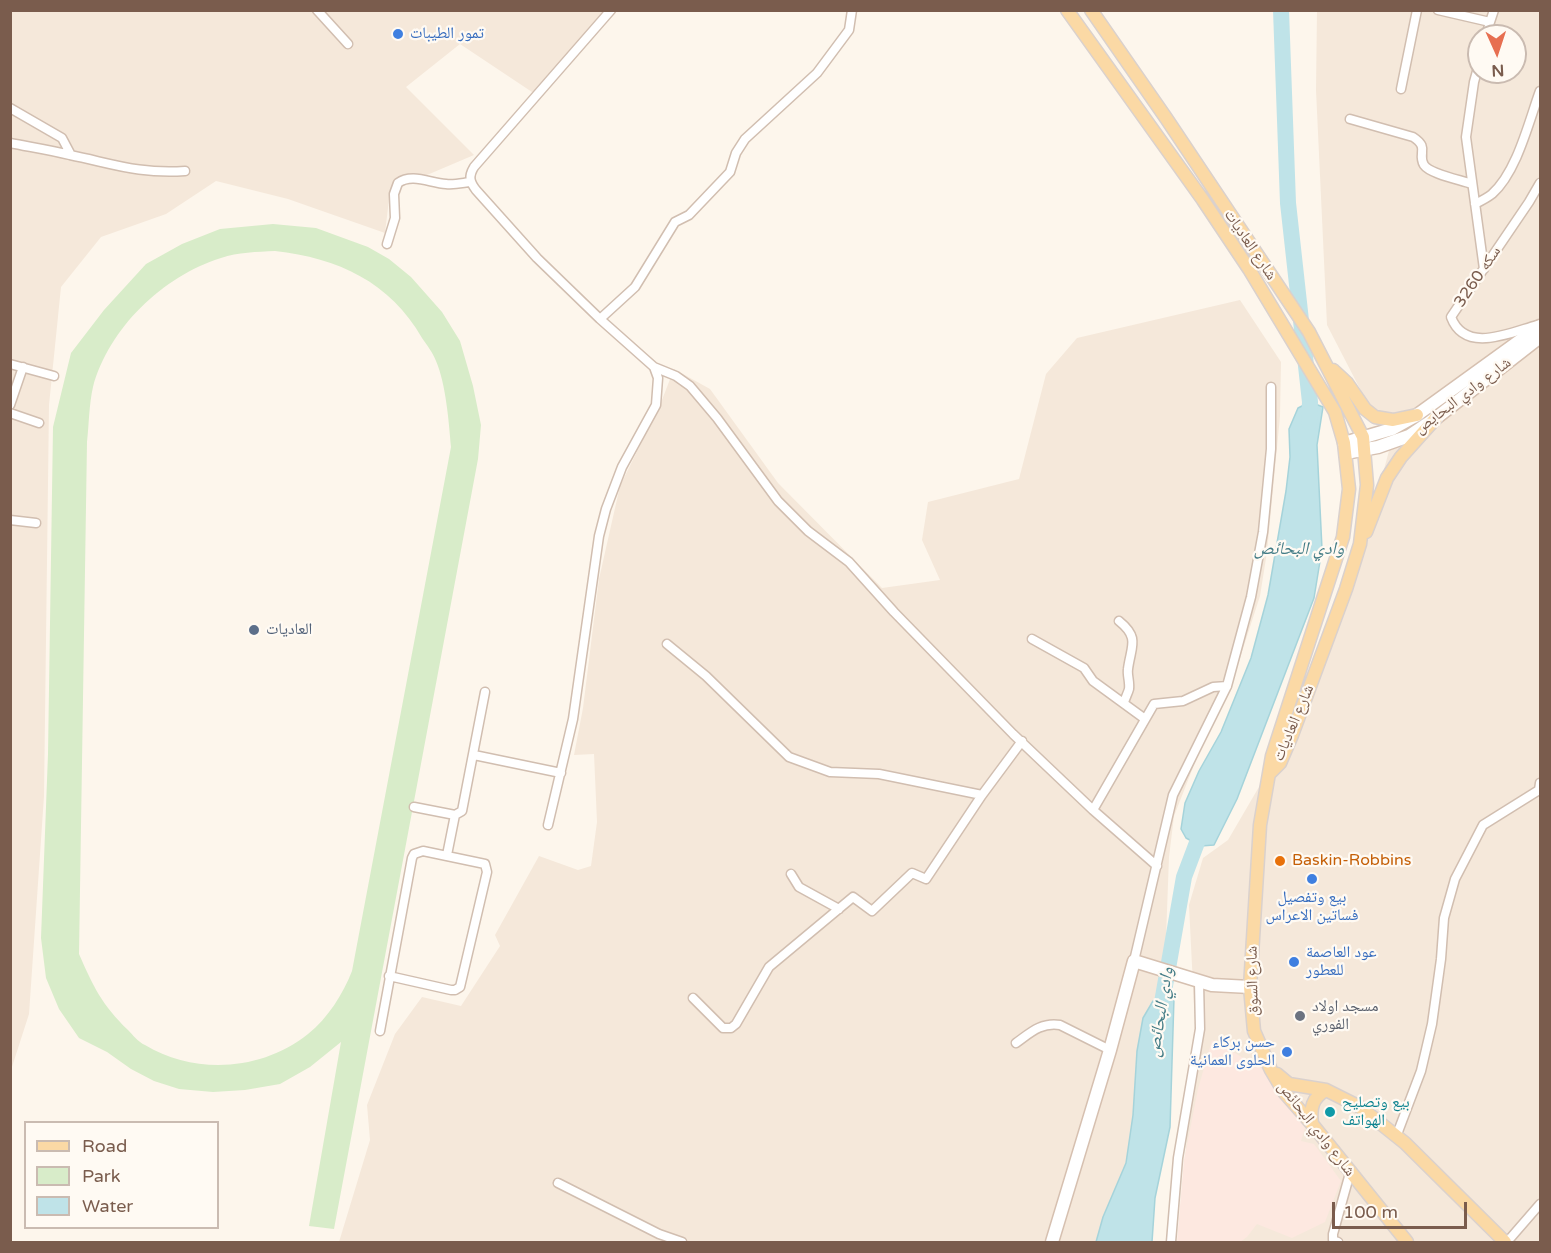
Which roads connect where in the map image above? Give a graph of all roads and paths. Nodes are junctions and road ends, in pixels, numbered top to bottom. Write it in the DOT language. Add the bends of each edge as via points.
graph roads {
  1 [pos="317,10"];
  2 [pos="611,10"];
  3 [pos="852,10"];
  4 [pos="1067,10"];
  5 [pos="1091,10"];
  6 [pos="1417,10"];
  7 [pos="1438,10"];
  8 [pos="1494,10"];
  9 [pos="1490,22"];
  10 [pos="348,44"];
  11 [pos="1474,84"];
  12 [pos="1401,89"];
  13 [pos="1540,91"];
  14 [pos="10,108"];
  15 [pos="1350,119"];
  16 [pos="10,143"];
  17 [pos="71,155"];
  18 [pos="185,171"];
  19 [pos="470,182"];
  20 [pos="1540,183"];
  21 [pos="1472,184"];
  22 [pos="1475,204"];
  23 [pos="387,244"];
  24 [pos="1484,268"];
  25 [pos="600,319"];
  26 [pos="1540,325"];
  27 [pos="1540,337"];
  28 [pos="1326,363"];
  29 [pos="10,364"];
  30 [pos="654,367"];
  31 [pos="23,368"];
  32 [pos="54,376"];
  33 [pos="1271,387"];
  34 [pos="10,405"];
  35 [pos="10,413"];
  36 [pos="1417,415"];
  37 [pos="1436,418"];
  38 [pos="39,423"];
  39 [pos="1364,444"];
  40 [pos="1345,448"];
  41 [pos="12,520"];
  42 [pos="36,523"];
  43 [pos="10,531"];
  44 [pos="1360,544"];
  45 [pos="1119,621"];
  46 [pos="1032,639"];
  47 [pos="667,644"];
  48 [pos="1227,686"];
  49 [pos="485,692"];
  50 [pos="1124,703"];
  51 [pos="1145,719"];
  52 [pos="1022,741"];
  53 [pos="474,755"];
  54 [pos="1270,772"];
  55 [pos="561,773"];
  56 [pos="1540,783"];
  57 [pos="982,795"];
  58 [pos="414,807"];
  59 [pos="1093,810"];
  60 [pos="454,815"];
  61 [pos="548,825"];
  62 [pos="447,855"];
  63 [pos="1157,866"];
  64 [pos="791,874"];
  65 [pos="839,909"];
  66 [pos="1134,961"];
  67 [pos="389,976"];
  68 [pos="1199,982"];
  69 [pos="1250,987"];
  70 [pos="693,998"];
  71 [pos="380,1031"];
  72 [pos="1016,1043"];
  73 [pos="1110,1050"];
  74 [pos="1271,1070"];
  75 [pos="1326,1090"];
  76 [pos="1312,1124"];
  77 [pos="1396,1137"];
  78 [pos="1350,1173"];
  79 [pos="558,1183"];
  80 [pos="1540,1204"];
  81 [pos="682,1242"];
  82 [pos="1052,1242"];
  83 [pos="1171,1242"];
  84 [pos="1338,1242"];
  85 [pos="1407,1242"];
  86 [pos="1506,1242"];
  1 -- 10 [label="street"];
  2 -- 19 [label="street" via="474,167"];
  3 -- 25 [label="street" via="849,30 817,74 745,140 730,172 689,215 675,222 635,287"];
  4 -- 40 [label="main road, شارع العاديات" via="1249,269 1335,412"];
  5 -- 28 [label="main road, شارع العاديات" via="1242,231"];
  6 -- 12 [label="street"];
  7 -- 9 [label="street"];
  8 -- 9 [label="street"];
  11 -- 21 [label="street" via="1466,137"];
  13 -- 22 [label="street" via="1515,159 1500,185"];
  14 -- 17 [label="street" via="62,138"];
  15 -- 21 [label="street" via="1413,137 1421,142 1425,168"];
  16 -- 17 [label="street"];
  17 -- 18 [label="street" via="129,169"];
  19 -- 23 [label="street" via="445,184 403,179 394,194 395,218"];
  19 -- 25 [label="street" via="537,258"];
  20 -- 24 [label="street, سكه 3260"];
  21 -- 22 [label="street"];
  22 -- 24 [label="street"];
  24 -- 26 [label="street, سكه 3260" via="1451,317 1455,327 1472,339"];
  25 -- 30 [label="street"];
  26 -- 36 [label="street, شارع وادي البحايص"];
  27 -- 37 [label="street, شارع وادي البحايص"];
  28 -- 36 [label="main road" via="1374,417 1393,420"];
  28 -- 39 [label="main road, شارع العاديات"];
  29 -- 31 [label="street"];
  30 -- 52 [label="street" via="690,386 778,501 808,531 849,562"];
  30 -- 55 [label="street" via="658,378 656,405 622,466 599,536 573,719"];
  31 -- 32 [label="street"];
  31 -- 34 [label="street"];
  33 -- 48 [label="street" via="1263,532 1251,597"];
  35 -- 38 [label="street"];
  36 -- 39 [label="street, شارع وادي البحايص"];
  37 -- 39 [label="street, شارع وادي البحايص" via="1409,436"];
  37 -- 44 [label="main road" via="1387,478"];
  39 -- 40 [label="street, شارع وادي البحايص"];
  39 -- 44 [label="main road, شارع العاديات" via="1367,485"];
  40 -- 54 [label="main road, شارع العاديات" via="1349,489 1343,537 1273,749"];
  41 -- 42 [label="street"];
  41 -- 43 [label="street"];
  44 -- 54 [label="main road, شارع العاديات" via="1292,735 1280,763"];
  45 -- 50 [label="street" via="1133,637"];
  46 -- 50 [label="street" via="1084,668 1093,681"];
  47 -- 57 [label="street" via="706,676 789,757 830,772 879,774"];
  48 -- 51 [label="street" via="1214,687 1183,701 1154,704"];
  48 -- 63 [label="street" via="1173,795"];
  49 -- 53 [label="street"];
  50 -- 51 [label="street"];
  51 -- 59 [label="street"];
  52 -- 57 [label="street"];
  52 -- 59 [label="street"];
  53 -- 55 [label="street"];
  53 -- 60 [label="street" via="462,811"];
  54 -- 69 [label="main road, شارع السوق" via="1260,825"];
  55 -- 61 [label="street"];
  56 -- 77 [label="street" via="1539,790 1484,825 1455,879 1444,918 1432,1024 1421,1071"];
  57 -- 65 [label="street" via="926,879 912,873 872,910 853,897"];
  58 -- 60 [label="street"];
  59 -- 63 [label="street"];
  60 -- 62 [label="street"];
  62 -- 67 [label="street" via="423,851 412,858"];
  62 -- 67 [label="street" via="482,863 488,869 460,987 451,990"];
  63 -- 66 [label="street"];
  64 -- 65 [label="street" via="799,887"];
  65 -- 70 [label="street" via="769,967 731,1028 723,1028"];
  66 -- 68 [label="street"];
  66 -- 73 [label="street"];
  67 -- 71 [label="street"];
  68 -- 69 [label="street"];
  68 -- 83 [label="street" via="1200,1029 1178,1158"];
  69 -- 74 [label="main road, شارع السوق" via="1254,1031"];
  72 -- 73 [label="street" via="1041,1025 1051,1023"];
  73 -- 82 [label="street"];
  74 -- 75 [label="main road" via="1289,1084"];
  74 -- 76 [label="main road, شارع وادي البحائص"];
  75 -- 76 [label="main road" via="1313,1100"];
  75 -- 77 [label="main road" via="1360,1107"];
  76 -- 78 [label="main road, شارع وادي البحائص"];
  77 -- 86 [label="main road"];
  78 -- 84 [label="street" via="1333,1234"];
  78 -- 85 [label="main road, شارع وادي البحائص"];
  79 -- 81 [label="street"];
  80 -- 86 [label="street"];
}
